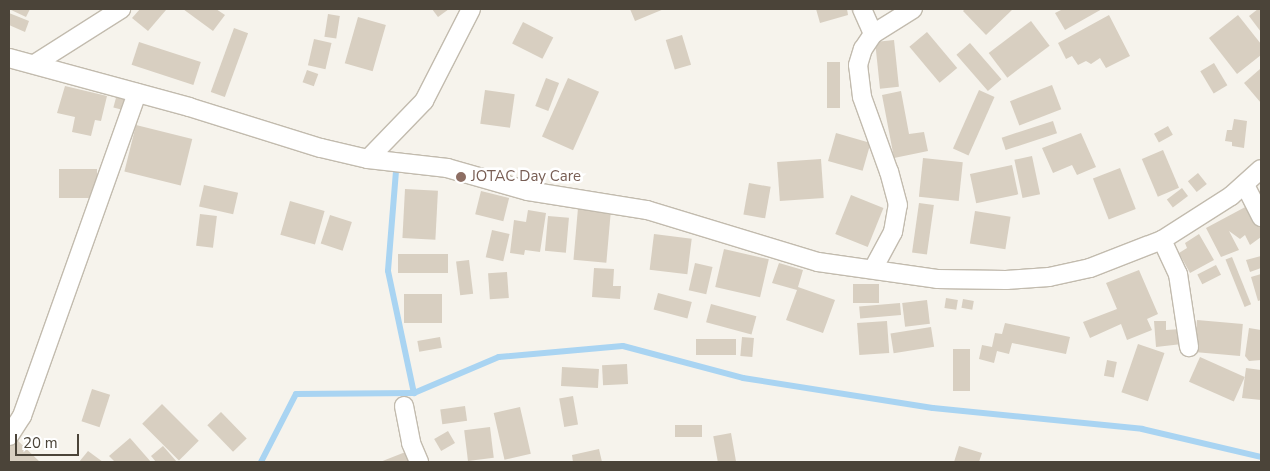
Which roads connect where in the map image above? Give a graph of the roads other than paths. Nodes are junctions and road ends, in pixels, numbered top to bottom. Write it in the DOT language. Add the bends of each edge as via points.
graph roads {
  1 [pos="121,9"];
  2 [pos="471,9"];
  3 [pos="862,9"];
  4 [pos="913,9"];
  5 [pos="873,34"];
  6 [pos="9,58"];
  7 [pos="36,63"];
  8 [pos="137,92"];
  9 [pos="368,159"];
  10 [pos="1261,169"];
  11 [pos="1245,185"];
  12 [pos="1261,217"];
  13 [pos="1162,240"];
  14 [pos="873,269"];
  15 [pos="1189,347"];
  16 [pos="404,406"];
  17 [pos="9,436"];
  18 [pos="419,462"];
  1 -- 7 [label="street"];
  2 -- 9 [label="street" via="424,102"];
  3 -- 5 [label="street"];
  4 -- 5 [label="street"];
  5 -- 14 [label="street" via="862,49 858,65 862,96 898,205 894,232"];
  6 -- 7 [label="street"];
  7 -- 8 [label="street"];
  8 -- 9 [label="street"];
  8 -- 17 [label="street" via="22,416"];
  9 -- 14 [label="street" via="447,168 544,194 647,210 818,262"];
  10 -- 11 [label="street"];
  11 -- 12 [label="street"];
  11 -- 13 [label="street"];
  13 -- 14 [label="street" via="1090,268 1049,277 937,279"];
  13 -- 15 [label="street" via="1178,274"];
  16 -- 18 [label="street" via="411,443"];
}
